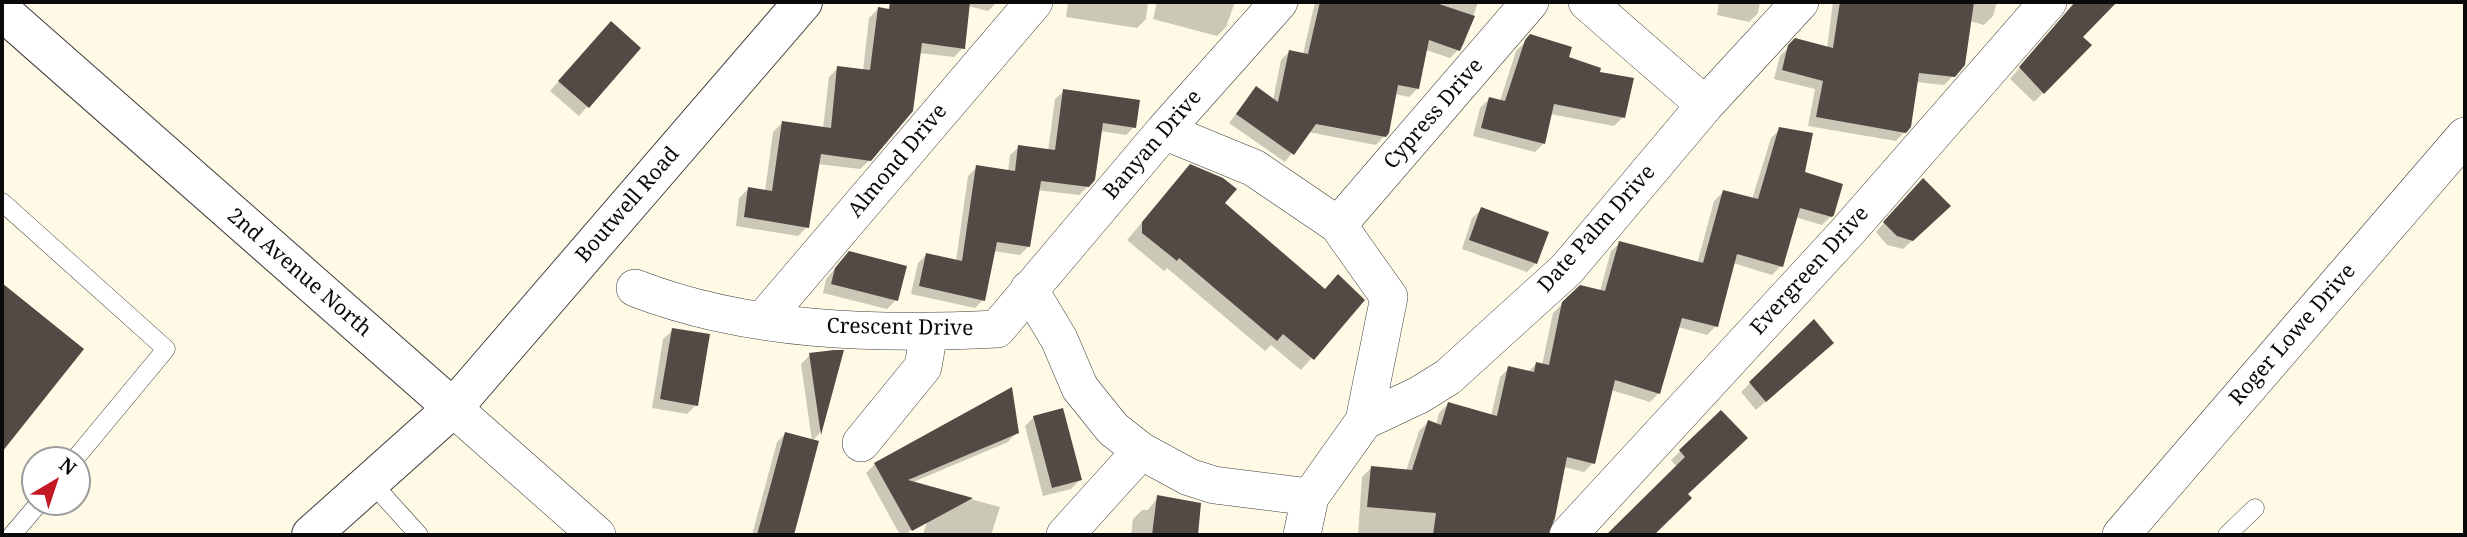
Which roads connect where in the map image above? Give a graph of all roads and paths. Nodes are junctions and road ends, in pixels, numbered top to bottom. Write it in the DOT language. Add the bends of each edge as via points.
graph roads {
  1 [pos="5,2"];
  2 [pos="803,2"];
  3 [pos="1034,2"];
  4 [pos="1279,2"];
  5 [pos="1530,2"];
  6 [pos="1587,2"];
  7 [pos="1800,2"];
  8 [pos="2048,2"];
  9 [pos="2,9"];
  10 [pos="1705,105"];
  11 [pos="1164,131"];
  12 [pos="2465,136"];
  13 [pos="2,201"];
  14 [pos="1338,225"];
  15 [pos="635,288"];
  16 [pos="1029,289"];
  17 [pos="763,320"];
  18 [pos="929,332"];
  19 [pos="453,408"];
  20 [pos="1364,421"];
  21 [pos="861,443"];
  22 [pos="86,446"];
  23 [pos="1141,452"];
  24 [pos="371,482"];
  25 [pos="1310,497"];
  26 [pos="2255,508"];
  27 [pos="28,516"];
  28 [pos="12,535"];
  29 [pos="312,535"];
  30 [pos="419,535"];
  31 [pos="597,535"];
  32 [pos="1065,535"];
  33 [pos="1302,535"];
  34 [pos="1568,535"];
  35 [pos="2121,535"];
  36 [pos="2227,535"];
  1 -- 9 [label="lane"];
  2 -- 19 [label="street, Boutwell Road"];
  3 -- 17 [label="street, Almond Drive"];
  4 -- 11 [label="street, Banyan Drive"];
  5 -- 14 [label="street, Cypress Drive"];
  6 -- 10 [label="street"];
  7 -- 10 [label="street, Date Palm Drive"];
  8 -- 34 [label="street, Evergreen Drive" via="1848,231"];
  9 -- 19 [label="street, 2nd Avenue North"];
  10 -- 20 [label="street, Date Palm Drive" via="1567,269 1448,377"];
  11 -- 14 [label="street" via="1254,169"];
  11 -- 16 [label="street, Banyan Drive"];
  12 -- 35 [label="street, Roger Lowe Drive"];
  13 -- 22 [label="lane" via="166,349"];
  14 -- 20 [label="street" via="1389,297"];
  15 -- 17 [label="street, Crescent Drive" via="669,301"];
  16 -- 18 [label="street, Crescent Drive" via="997,329"];
  16 -- 23 [label="street" via="1059,339 1080,388 1113,429"];
  17 -- 18 [label="street, Crescent Drive"];
  18 -- 21 [label="street" via="923,367"];
  19 -- 24 [label="street, Boutwell Road"];
  19 -- 31 [label="street, 2nd Avenue North"];
  20 -- 25 [label="street"];
  23 -- 25 [label="street" via="1214,485"];
  23 -- 32 [label="street"];
  24 -- 29 [label="street, Boutwell Road"];
  24 -- 30 [label="lane"];
  25 -- 33 [label="street"];
  26 -- 36 [label="lane"];
  27 -- 28 [label="lane"];
}
